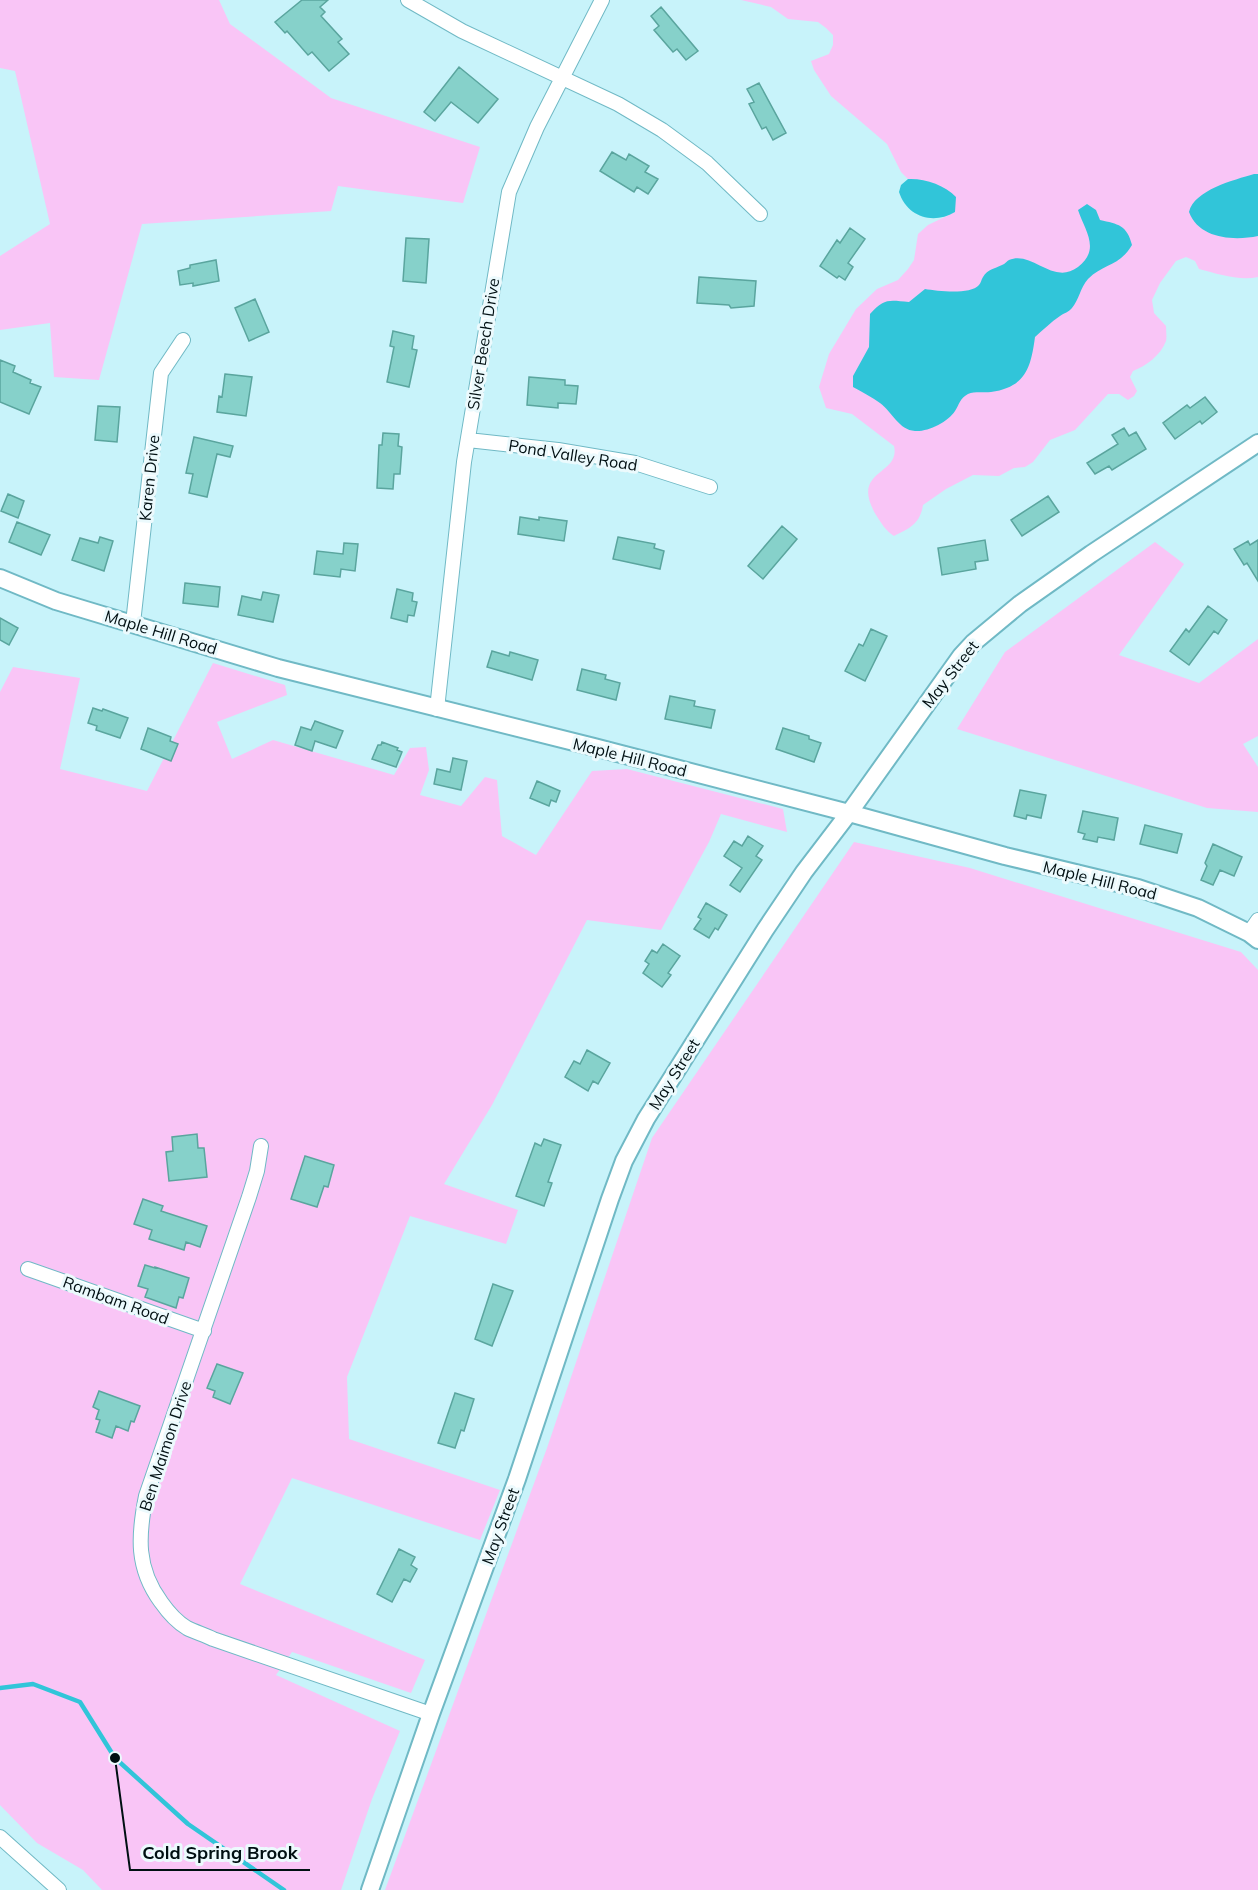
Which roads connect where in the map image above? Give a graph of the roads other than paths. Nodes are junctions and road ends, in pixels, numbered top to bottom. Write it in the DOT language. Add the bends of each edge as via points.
graph roads {
  1 [pos="408,0"];
  2 [pos="602,0"];
  3 [pos="563,77"];
  4 [pos="760,214"];
  5 [pos="183,340"];
  6 [pos="468,440"];
  7 [pos="1258,444"];
  8 [pos="710,487"];
  9 [pos="0,578"];
  10 [pos="133,623"];
  11 [pos="436,709"];
  12 [pos="849,813"];
  13 [pos="1255,931"];
  14 [pos="261,1146"];
  15 [pos="28,1269"];
  16 [pos="204,1331"];
  17 [pos="431,1714"];
  18 [pos="0,1837"];
  19 [pos="59,1890"];
  20 [pos="370,1890"];
  1 -- 3 [label="street" via="462,31"];
  2 -- 3 [label="street, Silver Beech Drive"];
  3 -- 4 [label="street" via="662,130 707,163"];
  3 -- 6 [label="street, Silver Beech Drive" via="509,192"];
  5 -- 10 [label="street, Karen Drive" via="161,373"];
  6 -- 8 [label="street, Pond Valley Road" via="635,463"];
  6 -- 11 [label="street, Silver Beech Drive"];
  7 -- 12 [label="street, May Street" via="1090,554 973,643"];
  9 -- 10 [label="street, Maple Hill Road" via="56,601"];
  10 -- 11 [label="street, Maple Hill Road" via="278,668"];
  11 -- 12 [label="street, Maple Hill Road"];
  12 -- 13 [label="street, Maple Hill Road" via="1138,888"];
  12 -- 17 [label="street, May Street" via="765,930 652,1109 624,1161 518,1479"];
  14 -- 16 [label="street, Ben Maimon Drive" via="257,1171"];
  15 -- 16 [label="street, Rambam Road"];
  16 -- 17 [label="street, Ben Maimon Drive" via="146,1497 140,1539 148,1582 170,1614 187,1628"];
  17 -- 20 [label="street, May Street"];
  18 -- 19 [label="street"];
}
